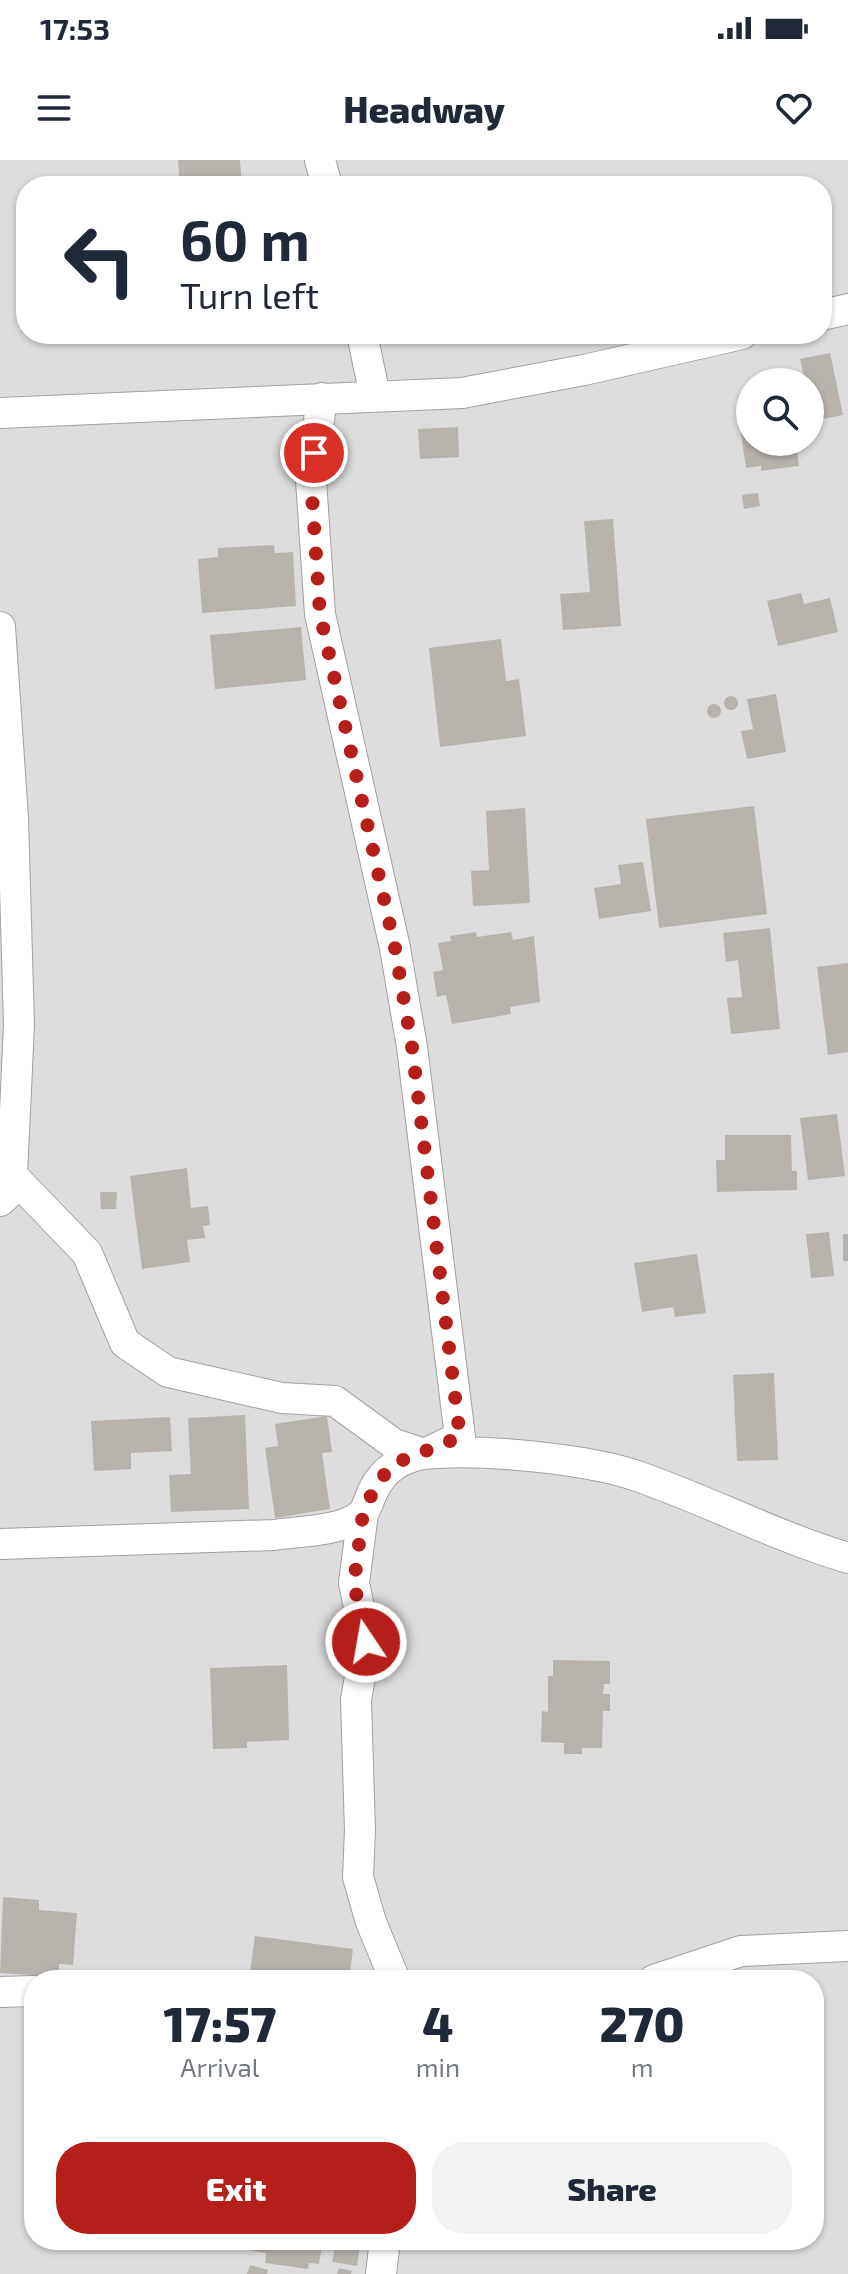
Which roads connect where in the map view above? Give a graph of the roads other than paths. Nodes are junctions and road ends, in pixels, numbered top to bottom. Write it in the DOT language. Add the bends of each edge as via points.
graph roads {
  1 [pos="364,344"];
  2 [pos="698,344"];
  3 [pos="375,396"];
  4 [pos="322,398"];
  5 [pos="0,413"];
  6 [pos="0,627"];
  7 [pos="6,1188"];
  8 [pos="424,1454"];
  9 [pos="363,1513"];
  10 [pos="0,1544"];
  11 [pos="848,1558"];
  12 [pos="848,1946"];
  13 [pos="391,1970"];
  14 [pos="684,1970"];
  15 [pos="24,1991"];
  16 [pos="0,1992"];
  17 [pos="384,2250"];
  18 [pos="381,2274"];
  1 -- 3 [label="street"];
  2 -- 3 [label="street" via="462,393"];
  3 -- 4 [label="street"];
  4 -- 5 [label="street"];
  4 -- 8 [label="street" via="311,480 320,614 412,1047 460,1437"];
  6 -- 7 [label="street" via="19,1025"];
  7 -- 8 [label="street" via="87,1253 125,1343 168,1372 282,1398 335,1401 394,1444"];
  8 -- 9 [label="street" via="393,1464"];
  8 -- 11 [label="street" via="529,1455 635,1475"];
  9 -- 10 [label="street" via="342,1524 274,1535"];
  9 -- 13 [label="street" via="354,1583 366,1642 356,1700 358,1877"];
  12 -- 14 [label="street" via="741,1951"];
  15 -- 16 [label="street"];
  17 -- 18 [label="street"];
}
